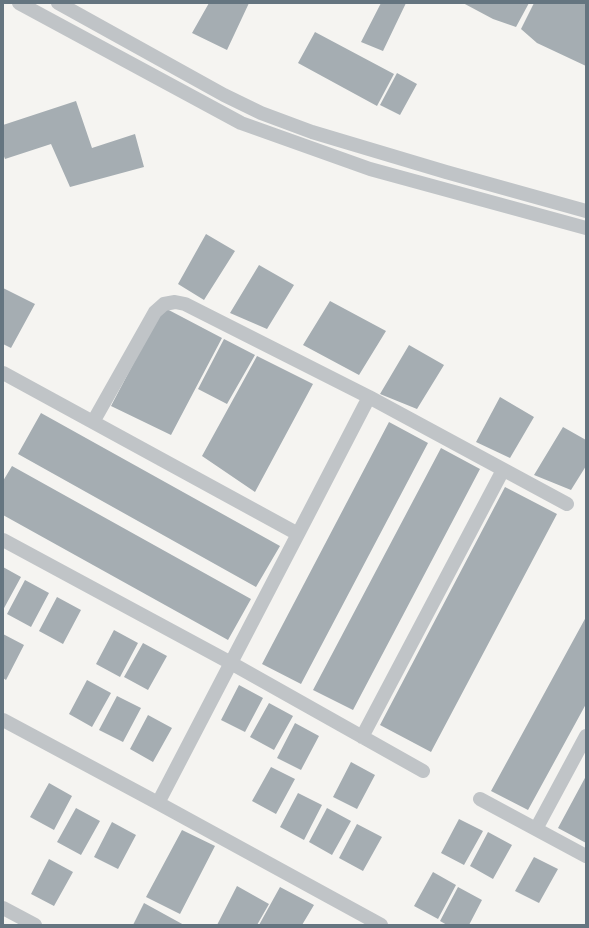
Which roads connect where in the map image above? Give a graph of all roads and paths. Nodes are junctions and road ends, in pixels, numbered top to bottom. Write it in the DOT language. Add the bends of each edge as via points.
graph roads {
  1 [pos="19,3"];
  2 [pos="58,3"];
  3 [pos="586,211"];
  4 [pos="586,228"];
  5 [pos="4,377"];
  6 [pos="369,398"];
  7 [pos="93,422"];
  8 [pos="503,470"];
  9 [pos="567,504"];
  10 [pos="298,534"];
  11 [pos="3,540"];
  12 [pos="231,663"];
  13 [pos="3,720"];
  14 [pos="586,736"];
  15 [pos="362,737"];
  16 [pos="423,771"];
  17 [pos="480,799"];
  18 [pos="158,803"];
  19 [pos="536,829"];
  20 [pos="586,856"];
  21 [pos="3,908"];
  22 [pos="35,925"];
  23 [pos="381,925"];
  1 -- 4 [label="street" via="241,123 370,169"];
  2 -- 3 [label="street" via="261,113 312,132"];
  5 -- 7 [label="street"];
  6 -- 7 [label="street" via="185,304 176,302 164,304 155,312"];
  6 -- 8 [label="street"];
  6 -- 10 [label="street"];
  7 -- 10 [label="street"];
  8 -- 9 [label="street"];
  8 -- 15 [label="street"];
  10 -- 12 [label="street"];
  11 -- 12 [label="street"];
  12 -- 15 [label="street"];
  12 -- 18 [label="street"];
  13 -- 18 [label="street"];
  14 -- 19 [label="street"];
  15 -- 16 [label="street"];
  17 -- 19 [label="street"];
  18 -- 23 [label="street"];
  19 -- 20 [label="street"];
  21 -- 22 [label="street"];
}
